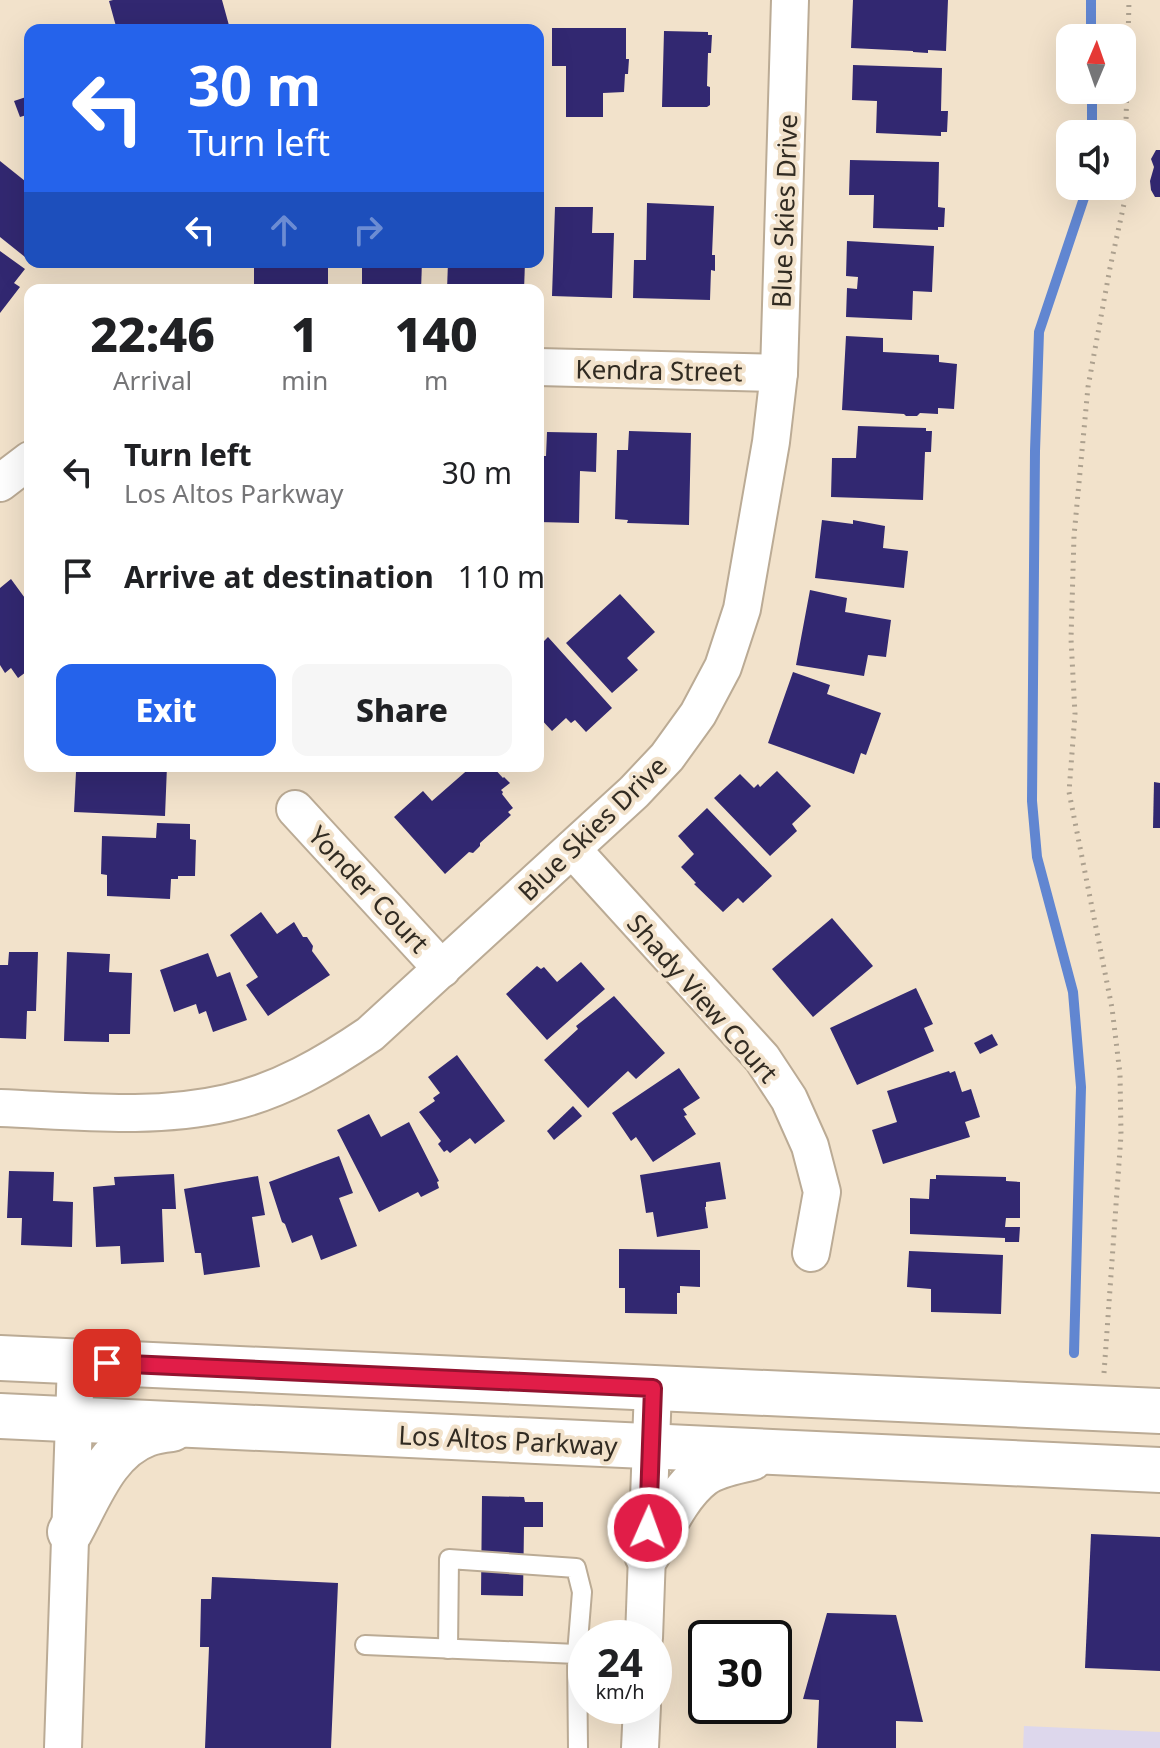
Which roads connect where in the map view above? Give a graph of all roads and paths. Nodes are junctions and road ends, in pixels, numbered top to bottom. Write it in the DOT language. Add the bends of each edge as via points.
graph roads {
  1 [pos="790,0"];
  2 [pos="1129,0"];
  3 [pos="544,367"];
  4 [pos="779,373"];
  5 [pos="24,465"];
  6 [pos="0,483"];
  7 [pos="295,809"];
  8 [pos="572,849"];
  9 [pos="442,969"];
  10 [pos="0,1108"];
  11 [pos="811,1253"];
  12 [pos="0,1358"];
  13 [pos="76,1361"];
  14 [pos="1104,1374"];
  15 [pos="653,1388"];
  16 [pos="1160,1411"];
  17 [pos="0,1416"];
  18 [pos="74,1420"];
  19 [pos="187,1425"];
  20 [pos="651,1447"];
  21 [pos="775,1452"];
  22 [pos="1160,1470"];
  23 [pos="70,1532"];
  24 [pos="647,1555"];
  25 [pos="580,1620"];
  26 [pos="645,1620"];
  27 [pos="365,1645"];
  28 [pos="448,1649"];
  29 [pos="568,1654"];
  30 [pos="578,1724"];
  31 [pos="641,1724"];
  32 [pos="63,1748"];
  33 [pos="578,1748"];
  34 [pos="640,1748"];
  1 -- 4 [label="street, Blue Skies Drive"];
  2 -- 14 [label="path" via="1124,204 1088,387 1071,639 1075,714 1069,792 1120,1074 1121,1135"];
  3 -- 4 [label="street, Kendra Street"];
  4 -- 8 [label="street, Blue Skies Drive" via="742,609 723,667 667,757"];
  5 -- 6 [label="street"];
  7 -- 9 [label="street, Yonder Court"];
  8 -- 9 [label="street, Blue Skies Drive"];
  8 -- 11 [label="street, Shady View Court" via="762,1058 789,1099 810,1146 822,1192"];
  9 -- 10 [label="street, Blue Skies Drive" via="370,1034 275,1088 171,1112"];
  12 -- 13 [label="main road"];
  13 -- 15 [label="main road"];
  13 -- 18 [label="street"];
  15 -- 16 [label="main road"];
  15 -- 20 [label="street"];
  17 -- 18 [label="main road, Los Altos Parkway"];
  18 -- 19 [label="main road, Los Altos Parkway"];
  18 -- 23 [label="street"];
  19 -- 20 [label="main road, Los Altos Parkway"];
  19 -- 23 [label="main road" via="147,1434 124,1447 105,1467"];
  20 -- 21 [label="main road, Los Altos Parkway"];
  20 -- 24 [label="street"];
  21 -- 22 [label="main road, Los Altos Parkway"];
  21 -- 24 [label="main road" via="704,1474 685,1492"];
  23 -- 32 [label="street"];
  24 -- 26 [label="street"];
  25 -- 28 [label="lane" via="582,1592 576,1568 449,1559"];
  27 -- 28 [label="lane"];
  28 -- 29 [label="lane"];
  30 -- 33 [label="lane"];
  31 -- 34 [label="street"];
}
